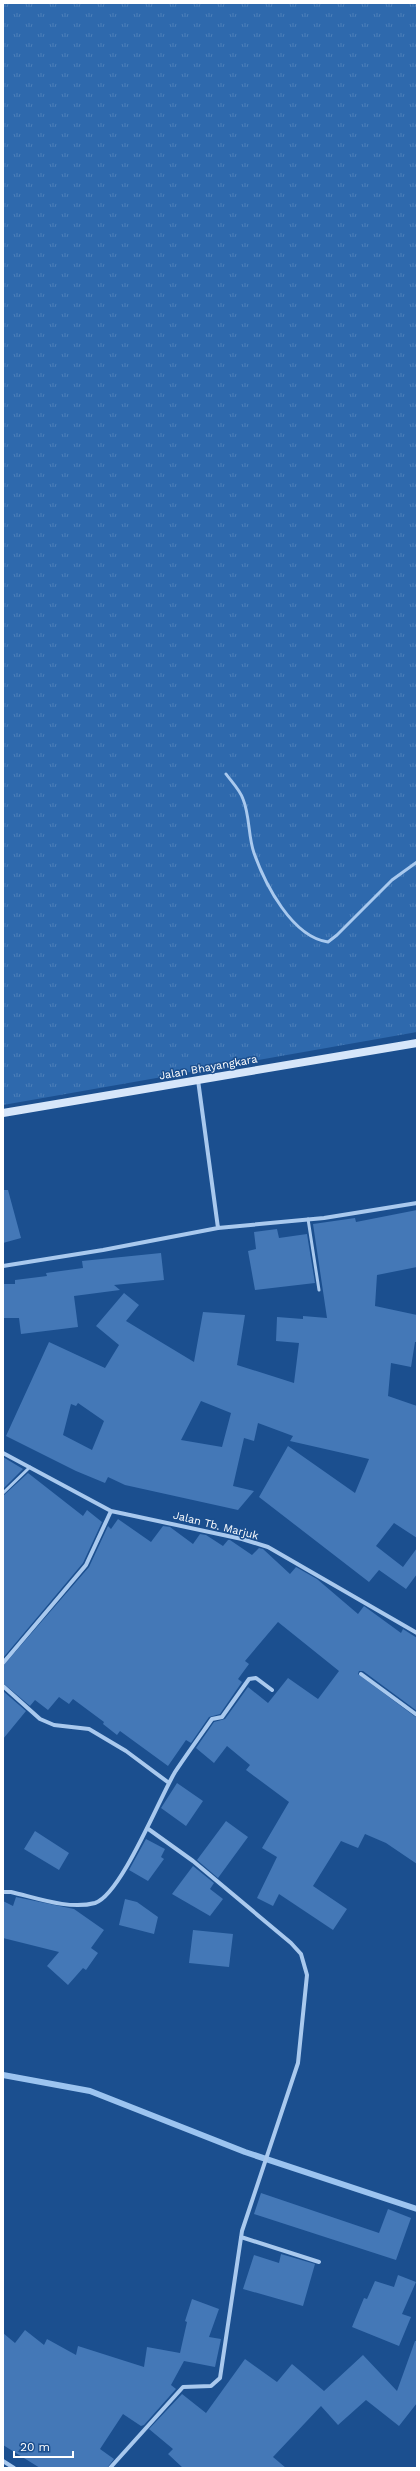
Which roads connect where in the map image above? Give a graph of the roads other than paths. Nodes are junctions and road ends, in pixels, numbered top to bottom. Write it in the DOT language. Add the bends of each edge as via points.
graph roads {
  1 [pos="226,774"];
  2 [pos="417,862"];
  3 [pos="417,1043"];
  4 [pos="198,1080"];
  5 [pos="3,1113"];
  6 [pos="417,1203"];
  7 [pos="308,1219"];
  8 [pos="218,1228"];
  9 [pos="3,1266"];
  10 [pos="319,1290"];
  11 [pos="3,1453"];
  12 [pos="30,1468"];
  13 [pos="3,1493"];
  14 [pos="111,1511"];
  15 [pos="417,1633"];
  16 [pos="3,1663"];
  17 [pos="361,1674"];
  18 [pos="3,1686"];
  19 [pos="272,1690"];
  20 [pos="417,1715"];
  21 [pos="170,1783"];
  22 [pos="147,1828"];
  23 [pos="3,1892"];
  24 [pos="241,2237"];
  25 [pos="319,2262"];
  26 [pos="3,2461"];
  27 [pos="14,2468"];
  28 [pos="110,2468"];
  1 -- 2 [label="lane" via="243,798 254,853 279,904 287,916 318,940 328,942 337,935 392,880"];
  3 -- 4 [label="street, Jalan Bhayangkara"];
  4 -- 5 [label="street, Jalan Bhayangkara"];
  4 -- 8 [label="street"];
  6 -- 7 [label="street"];
  7 -- 8 [label="street"];
  7 -- 10 [label="lane"];
  8 -- 9 [label="street"];
  11 -- 12 [label="street, Jalan Tb. Marjuk"];
  12 -- 13 [label="lane"];
  12 -- 14 [label="street, Jalan Tb. Marjuk"];
  14 -- 15 [label="street, Jalan Tb. Marjuk" via="242,1538 268,1547"];
  14 -- 16 [label="street" via="86,1565"];
  17 -- 20 [label="street"];
  18 -- 21 [label="street" via="40,1719 54,1725 89,1729"];
  19 -- 21 [label="street" via="256,1678 249,1678 222,1717 212,1719"];
  21 -- 22 [label="street"];
  22 -- 23 [label="street" via="112,1889 105,1898 95,1903 71,1905"];
  22 -- 24 [label="street" via="193,1861 301,1954 307,1975 298,2063"];
  24 -- 25 [label="street"];
  24 -- 28 [label="street" via="220,2378 211,2386 184,2387"];
  26 -- 27 [label="street"];
}
